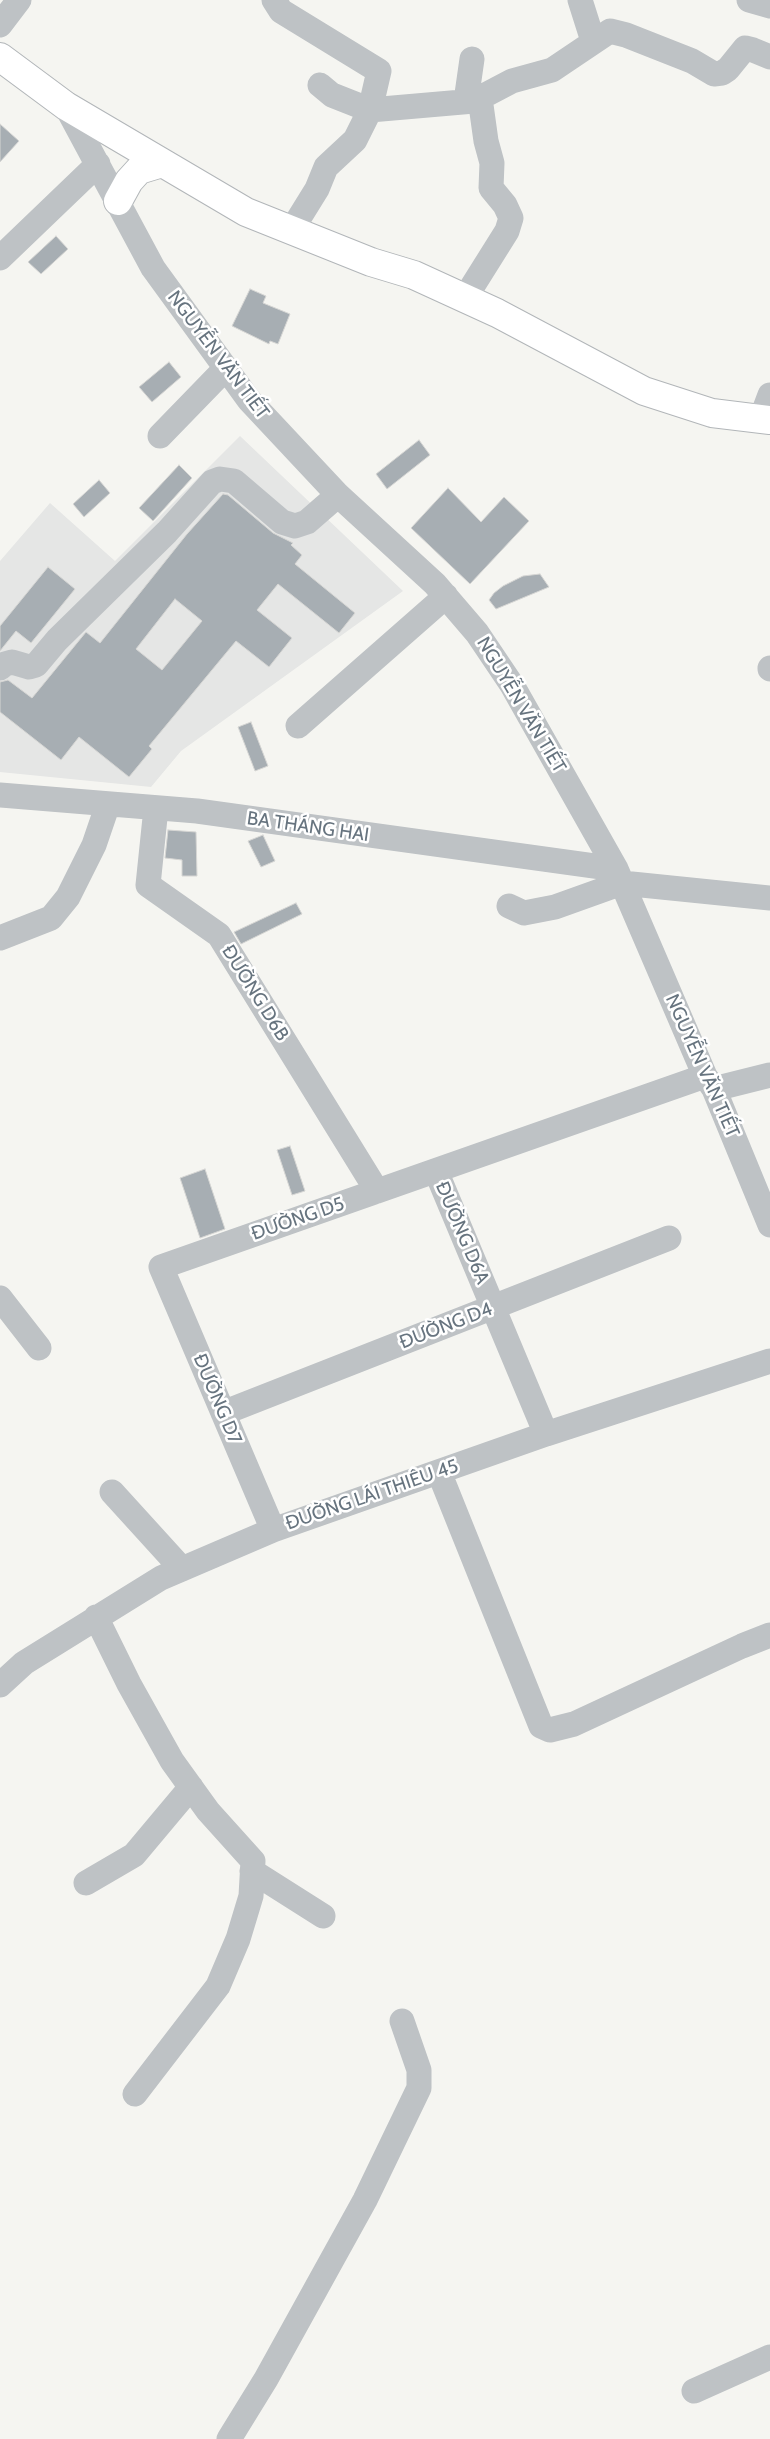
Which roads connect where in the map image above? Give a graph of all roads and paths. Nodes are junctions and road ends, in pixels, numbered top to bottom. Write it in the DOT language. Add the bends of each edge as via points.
graph roads {
  1 [pos="20,0"];
  2 [pos="274,0"];
  3 [pos="580,0"];
  4 [pos="749,0"];
  5 [pos="770,6"];
  6 [pos="0,25"];
  7 [pos="593,41"];
  8 [pos="0,57"];
  9 [pos="770,57"];
  10 [pos="472,59"];
  11 [pos="320,85"];
  12 [pos="473,99"];
  13 [pos="66,106"];
  14 [pos="370,110"];
  15 [pos="162,163"];
  16 [pos="98,164"];
  17 [pos="118,201"];
  18 [pos="291,232"];
  19 [pos="0,258"];
  20 [pos="465,298"];
  21 [pos="226,368"];
  22 [pos="767,411"];
  23 [pos="160,436"];
  24 [pos="338,495"];
  25 [pos="446,596"];
  26 [pos="0,668"];
  27 [pos="298,726"];
  28 [pos="0,795"];
  29 [pos="108,804"];
  30 [pos="156,808"];
  31 [pos="619,876"];
  32 [pos="770,898"];
  33 [pos="509,906"];
  34 [pos="0,938"];
  35 [pos="770,1075"];
  36 [pos="709,1083"];
  37 [pos="436,1171"];
  38 [pos="377,1191"];
  39 [pos="770,1225"];
  40 [pos="669,1238"];
  41 [pos="161,1267"];
  42 [pos="0,1298"];
  43 [pos="493,1307"];
  44 [pos="39,1348"];
  45 [pos="770,1361"];
  46 [pos="223,1413"];
  47 [pos="546,1434"];
  48 [pos="439,1472"];
  49 [pos="112,1492"];
  50 [pos="273,1530"];
  51 [pos="182,1569"];
  52 [pos="96,1617"];
  53 [pos="770,1635"];
  54 [pos="0,1685"];
  55 [pos="191,1787"];
  56 [pos="252,1871"];
  57 [pos="86,1883"];
  58 [pos="323,1916"];
  59 [pos="402,2021"];
  60 [pos="136,2094"];
  61 [pos="770,2357"];
  62 [pos="694,2391"];
  63 [pos="229,2439"];
  1 -- 6 [label="street"];
  2 -- 14 [label="street" via="281,11 379,71"];
  3 -- 7 [label="street"];
  4 -- 5 [label="street"];
  7 -- 9 [label="street" via="610,31 626,35 692,61 714,74 728,69 745,48"];
  7 -- 12 [label="street" via="552,70 512,81"];
  8 -- 13 [label="main road"];
  10 -- 12 [label="street"];
  11 -- 14 [label="street" via="332,95"];
  12 -- 14 [label="street"];
  12 -- 20 [label="street" via="492,163 491,188 511,218 507,231"];
  13 -- 15 [label="main road"];
  13 -- 16 [label="street, NGUYỄN VĂN TIẾT"];
  14 -- 18 [label="street" via="356,140 326,167 317,190"];
  15 -- 17 [label="main road" via="139,170"];
  15 -- 18 [label="main road" via="246,212"];
  16 -- 17 [label="street, NGUYỄN VĂN TIẾT"];
  16 -- 19 [label="street"];
  17 -- 21 [label="street, NGUYỄN VĂN TIẾT" via="153,268"];
  18 -- 20 [label="main road" via="414,275"];
  20 -- 22 [label="main road" via="644,391 712,413"];
  21 -- 23 [label="street"];
  21 -- 24 [label="street, NGUYỄN VĂN TIẾT" via="249,400"];
  24 -- 25 [label="street, NGUYỄN VĂN TIẾT"];
  24 -- 26 [label="street" via="307,522 294,526 282,522 234,481 220,479 212,482 36,665 29,667 12,662"];
  25 -- 27 [label="street"];
  25 -- 31 [label="street, NGUYỄN VĂN TIẾT" via="478,633 512,685"];
  28 -- 29 [label="street, BA THÁNG HAI"];
  29 -- 30 [label="street, BA THÁNG HAI"];
  29 -- 34 [label="street" via="94,845 68,897 51,918"];
  30 -- 31 [label="street, BA THÁNG HAI" via="207,812"];
  30 -- 38 [label="street, ĐƯỜNG D6B" via="148,885 219,935"];
  31 -- 32 [label="street, BA THÁNG HAI"];
  31 -- 33 [label="street" via="555,907 524,913"];
  31 -- 36 [label="street, NGUYỄN VĂN TIẾT"];
  35 -- 36 [label="street, ĐƯỜNG D5"];
  36 -- 37 [label="street, ĐƯỜNG D5"];
  36 -- 39 [label="street, NGUYỄN VĂN TIẾT"];
  37 -- 38 [label="street, ĐƯỜNG D5"];
  37 -- 43 [label="street, ĐƯỜNG D6A"];
  38 -- 41 [label="street, ĐƯỜNG D5"];
  40 -- 43 [label="street, ĐƯỜNG D4"];
  41 -- 46 [label="street, ĐƯỜNG D7"];
  42 -- 44 [label="street"];
  43 -- 46 [label="street, ĐƯỜNG D4"];
  43 -- 47 [label="street, ĐƯỜNG D6A"];
  45 -- 47 [label="street, ĐƯỜNG LÁI THIÊU 45"];
  46 -- 50 [label="street, ĐƯỜNG D7"];
  47 -- 48 [label="street, ĐƯỜNG LÁI THIÊU 45"];
  48 -- 50 [label="street, ĐƯỜNG LÁI THIÊU 45"];
  48 -- 53 [label="street" via="541,1726 550,1730 574,1724"];
  49 -- 51 [label="street"];
  50 -- 51 [label="street, ĐƯỜNG LÁI THIÊU 45"];
  51 -- 52 [label="street, ĐƯỜNG LÁI THIÊU 45"];
  52 -- 54 [label="street, ĐƯỜNG LÁI THIÊU 45" via="24,1663"];
  52 -- 55 [label="street" via="172,1761"];
  55 -- 56 [label="street" via="208,1811 253,1860"];
  55 -- 57 [label="street" via="134,1855"];
  56 -- 58 [label="street"];
  56 -- 60 [label="street" via="251,1896 238,1939 218,1986"];
  59 -- 63 [label="street" via="419,2070 419,2088 365,2200"];
  61 -- 62 [label="street"];
}
